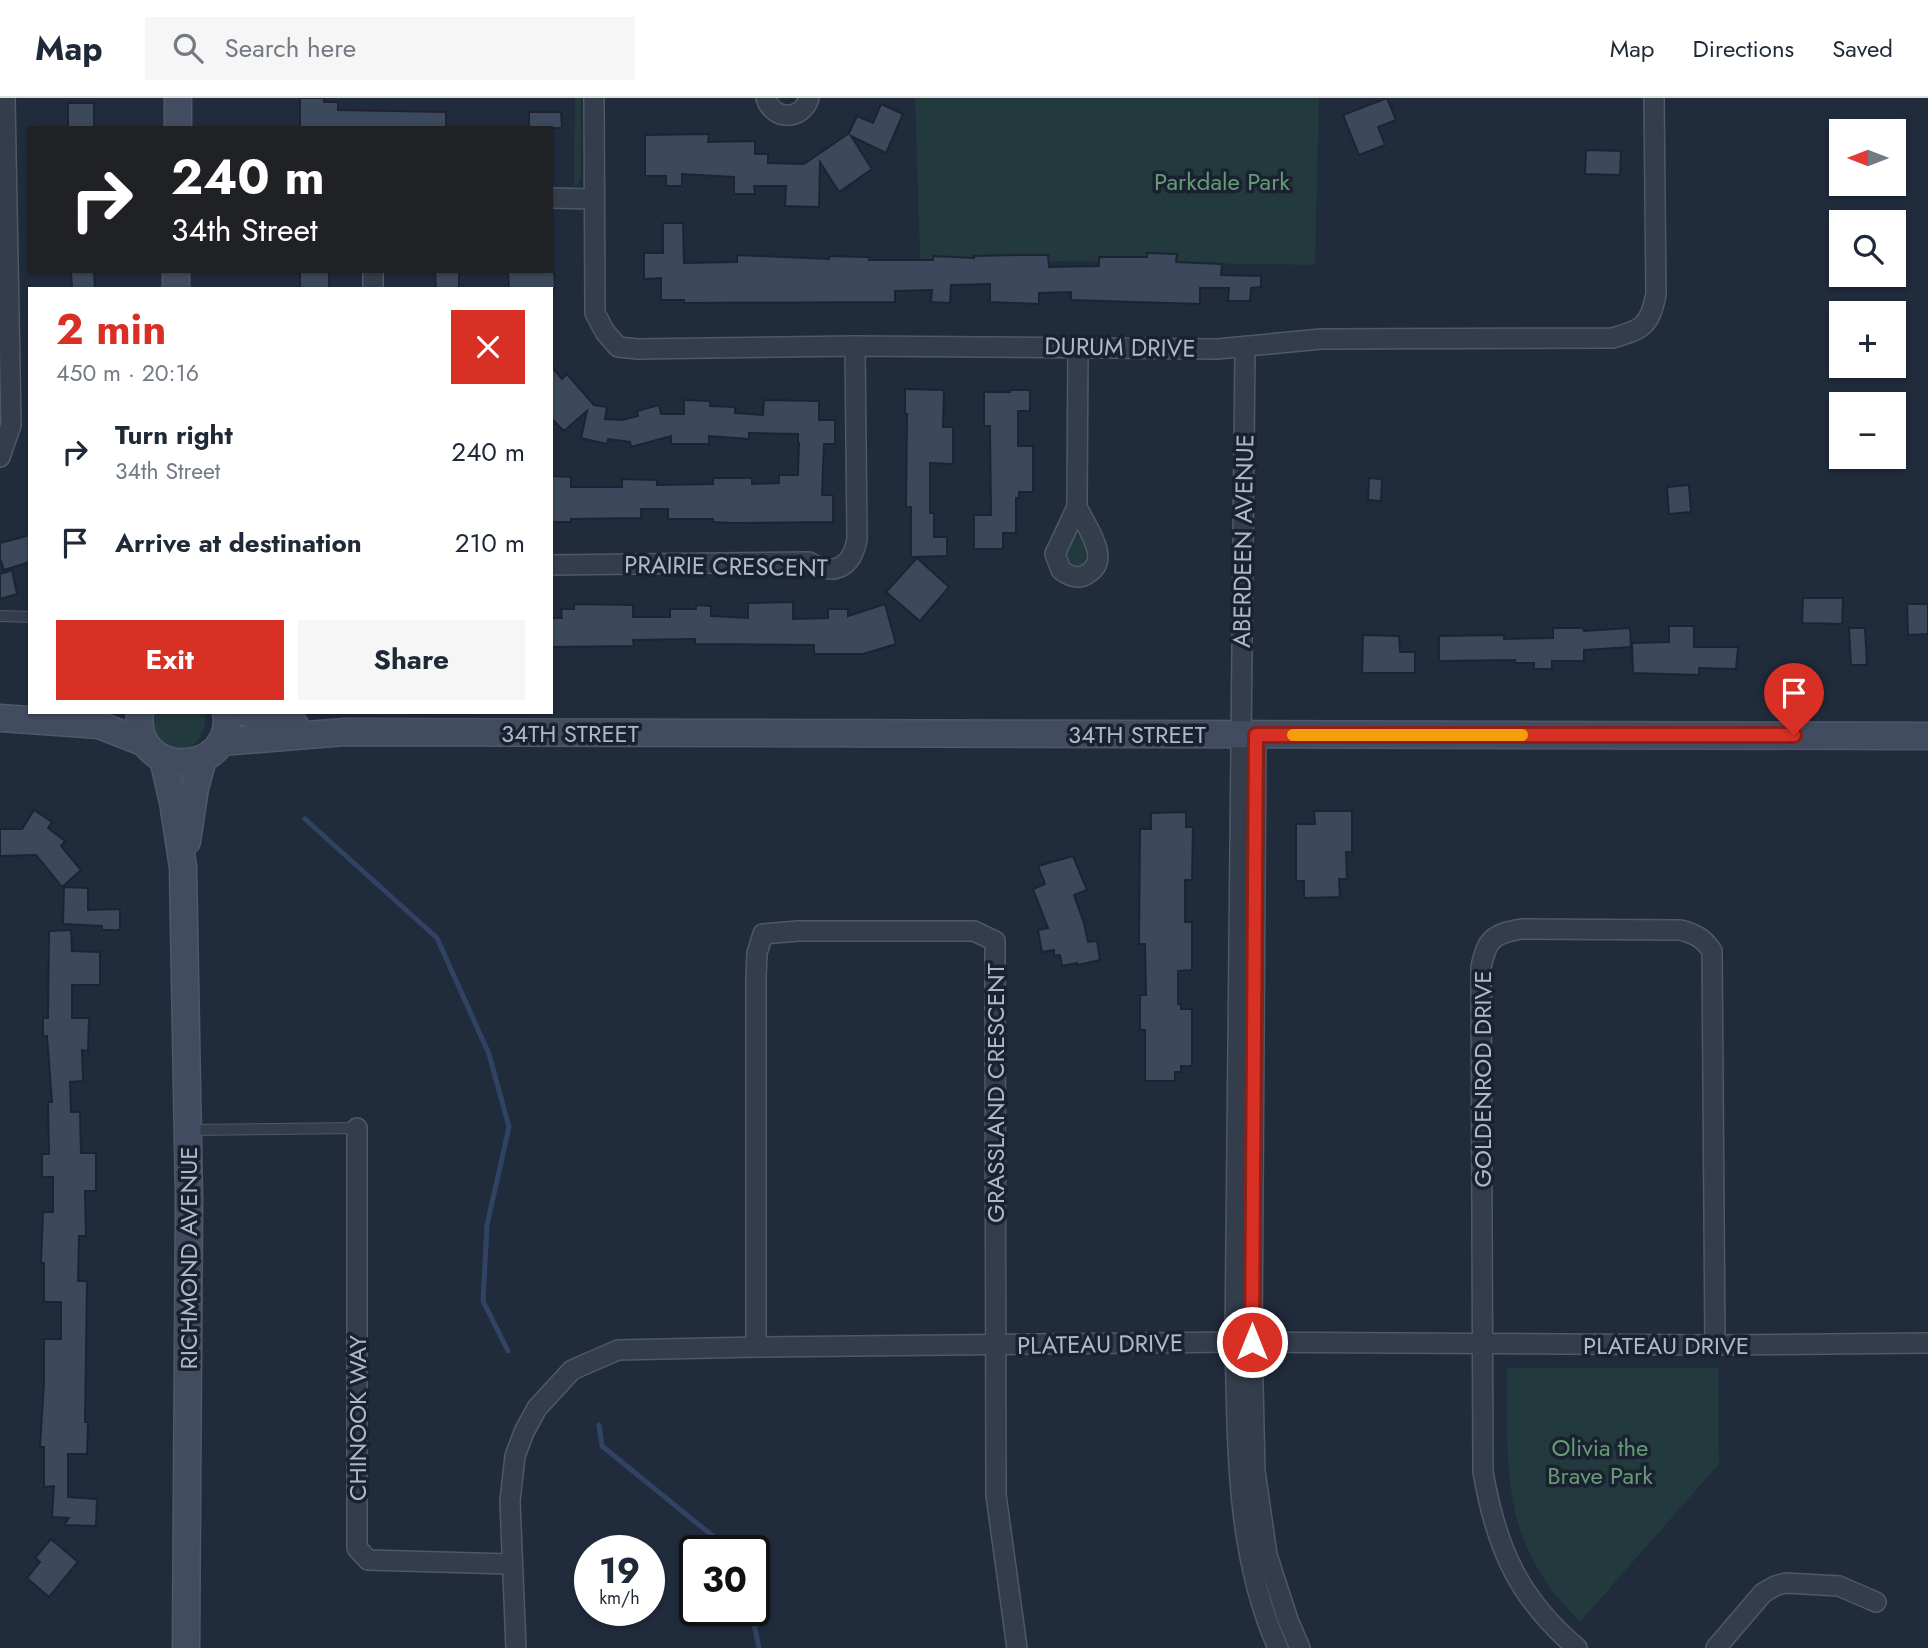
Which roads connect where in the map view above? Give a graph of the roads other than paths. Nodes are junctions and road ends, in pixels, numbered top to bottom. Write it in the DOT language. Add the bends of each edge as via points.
graph roads {
  1 [pos="5,98"];
  2 [pos="178,98"];
  3 [pos="594,98"];
  4 [pos="766,98"];
  5 [pos="809,98"];
  6 [pos="1654,98"];
  7 [pos="178,126"];
  8 [pos="553,198"];
  9 [pos="594,198"];
  10 [pos="855,345"];
  11 [pos="1078,347"];
  12 [pos="1245,348"];
  13 [pos="0,457"];
  14 [pos="1077,508"];
  15 [pos="553,565"];
  16 [pos="0,616"];
  17 [pos="28,617"];
  18 [pos="52,714"];
  19 [pos="140,714"];
  20 [pos="226,714"];
  21 [pos="250,714"];
  22 [pos="0,718"];
  23 [pos="345,732"];
  24 [pos="1249,735"];
  25 [pos="1928,736"];
  26 [pos="212,750"];
  27 [pos="154,751"];
  28 [pos="183,867"];
  29 [pos="357,1128"];
  30 [pos="188,1130"];
  31 [pos="1244,1342"];
  32 [pos="1928,1343"];
  33 [pos="996,1345"];
  34 [pos="1482,1345"];
  35 [pos="1715,1345"];
  36 [pos="756,1347"];
  37 [pos="511,1564"];
  38 [pos="1876,1602"];
  39 [pos="186,1648"];
  40 [pos="516,1648"];
  41 [pos="1017,1648"];
  42 [pos="1278,1648"];
  43 [pos="1300,1648"];
  44 [pos="1577,1648"];
  45 [pos="1716,1648"];
  1 -- 13 [label="street" via="11,425"];
  2 -- 7 [label="street"];
  3 -- 9 [label="street, DURUM DRIVE"];
  4 -- 5 [label="street" via="776,113 791,116 803,109"];
  6 -- 12 [label="street, DURUM DRIVE" via="1656,294 1652,315 1639,331 1612,338 1321,339"];
  8 -- 9 [label="street"];
  9 -- 10 [label="street, DURUM DRIVE" via="594,313 618,347"];
  10 -- 11 [label="street, DURUM DRIVE"];
  10 -- 15 [label="street, PRAIRIE CRESCENT" via="857,539 850,561 831,570 809,562"];
  11 -- 12 [label="street, DURUM DRIVE"];
  11 -- 14 [label="street"];
  12 -- 24 [label="street, ABERDEEN AVENUE"];
  16 -- 17 [label="lane"];
  18 -- 22 [label="street"];
  19 -- 27 [label="street, RICHMOND AVENUE" via="140,732"];
  20 -- 26 [label="street, RICHMOND AVENUE" via="226,730"];
  21 -- 23 [label="street, 34TH STREET"];
  22 -- 27 [label="street" via="99,725"];
  23 -- 24 [label="street, 34TH STREET"];
  23 -- 26 [label="street, 34TH STREET"];
  24 -- 25 [label="street, 34TH STREET"];
  24 -- 31 [label="street, ABERDEEN AVENUE"];
  26 -- 27 [label="street, 34TH STREET" via="190,763 176,763"];
  26 -- 28 [label="street, RICHMOND AVENUE" via="195,788"];
  27 -- 28 [label="street, RICHMOND AVENUE" via="173,802"];
  28 -- 30 [label="street, RICHMOND AVENUE"];
  29 -- 30 [label="lane"];
  29 -- 37 [label="street, CHINOOK WAY" via="357,1548 368,1560"];
  30 -- 39 [label="street, RICHMOND AVENUE"];
  31 -- 33 [label="street, PLATEAU DRIVE"];
  31 -- 34 [label="street, PLATEAU DRIVE"];
  31 -- 42 [label="street" via="1239,1480 1246,1546 1264,1618"];
  31 -- 43 [label="street" via="1267,1555"];
  32 -- 35 [label="street, PLATEAU DRIVE"];
  33 -- 36 [label="street, PLATEAU DRIVE"];
  33 -- 36 [label="street, GRASSLAND CRESCENT" via="995,942 974,931 798,931 763,934 757,953"];
  33 -- 41 [label="street" via="996,1495"];
  34 -- 35 [label="street, PLATEAU DRIVE"];
  34 -- 35 [label="street, GOLDENROD DRIVE" via="1481,967 1492,939 1521,929 1680,930 1696,934 1712,951"];
  34 -- 44 [label="street, GOLDENROD DRIVE" via="1483,1472 1490,1511 1523,1591 1552,1627"];
  36 -- 37 [label="street, PLATEAU DRIVE" via="618,1350 572,1370 537,1408 515,1456"];
  37 -- 40 [label="street, PLATEAU DRIVE"];
  38 -- 45 [label="street" via="1839,1586 1775,1586 1763,1593"];
}
